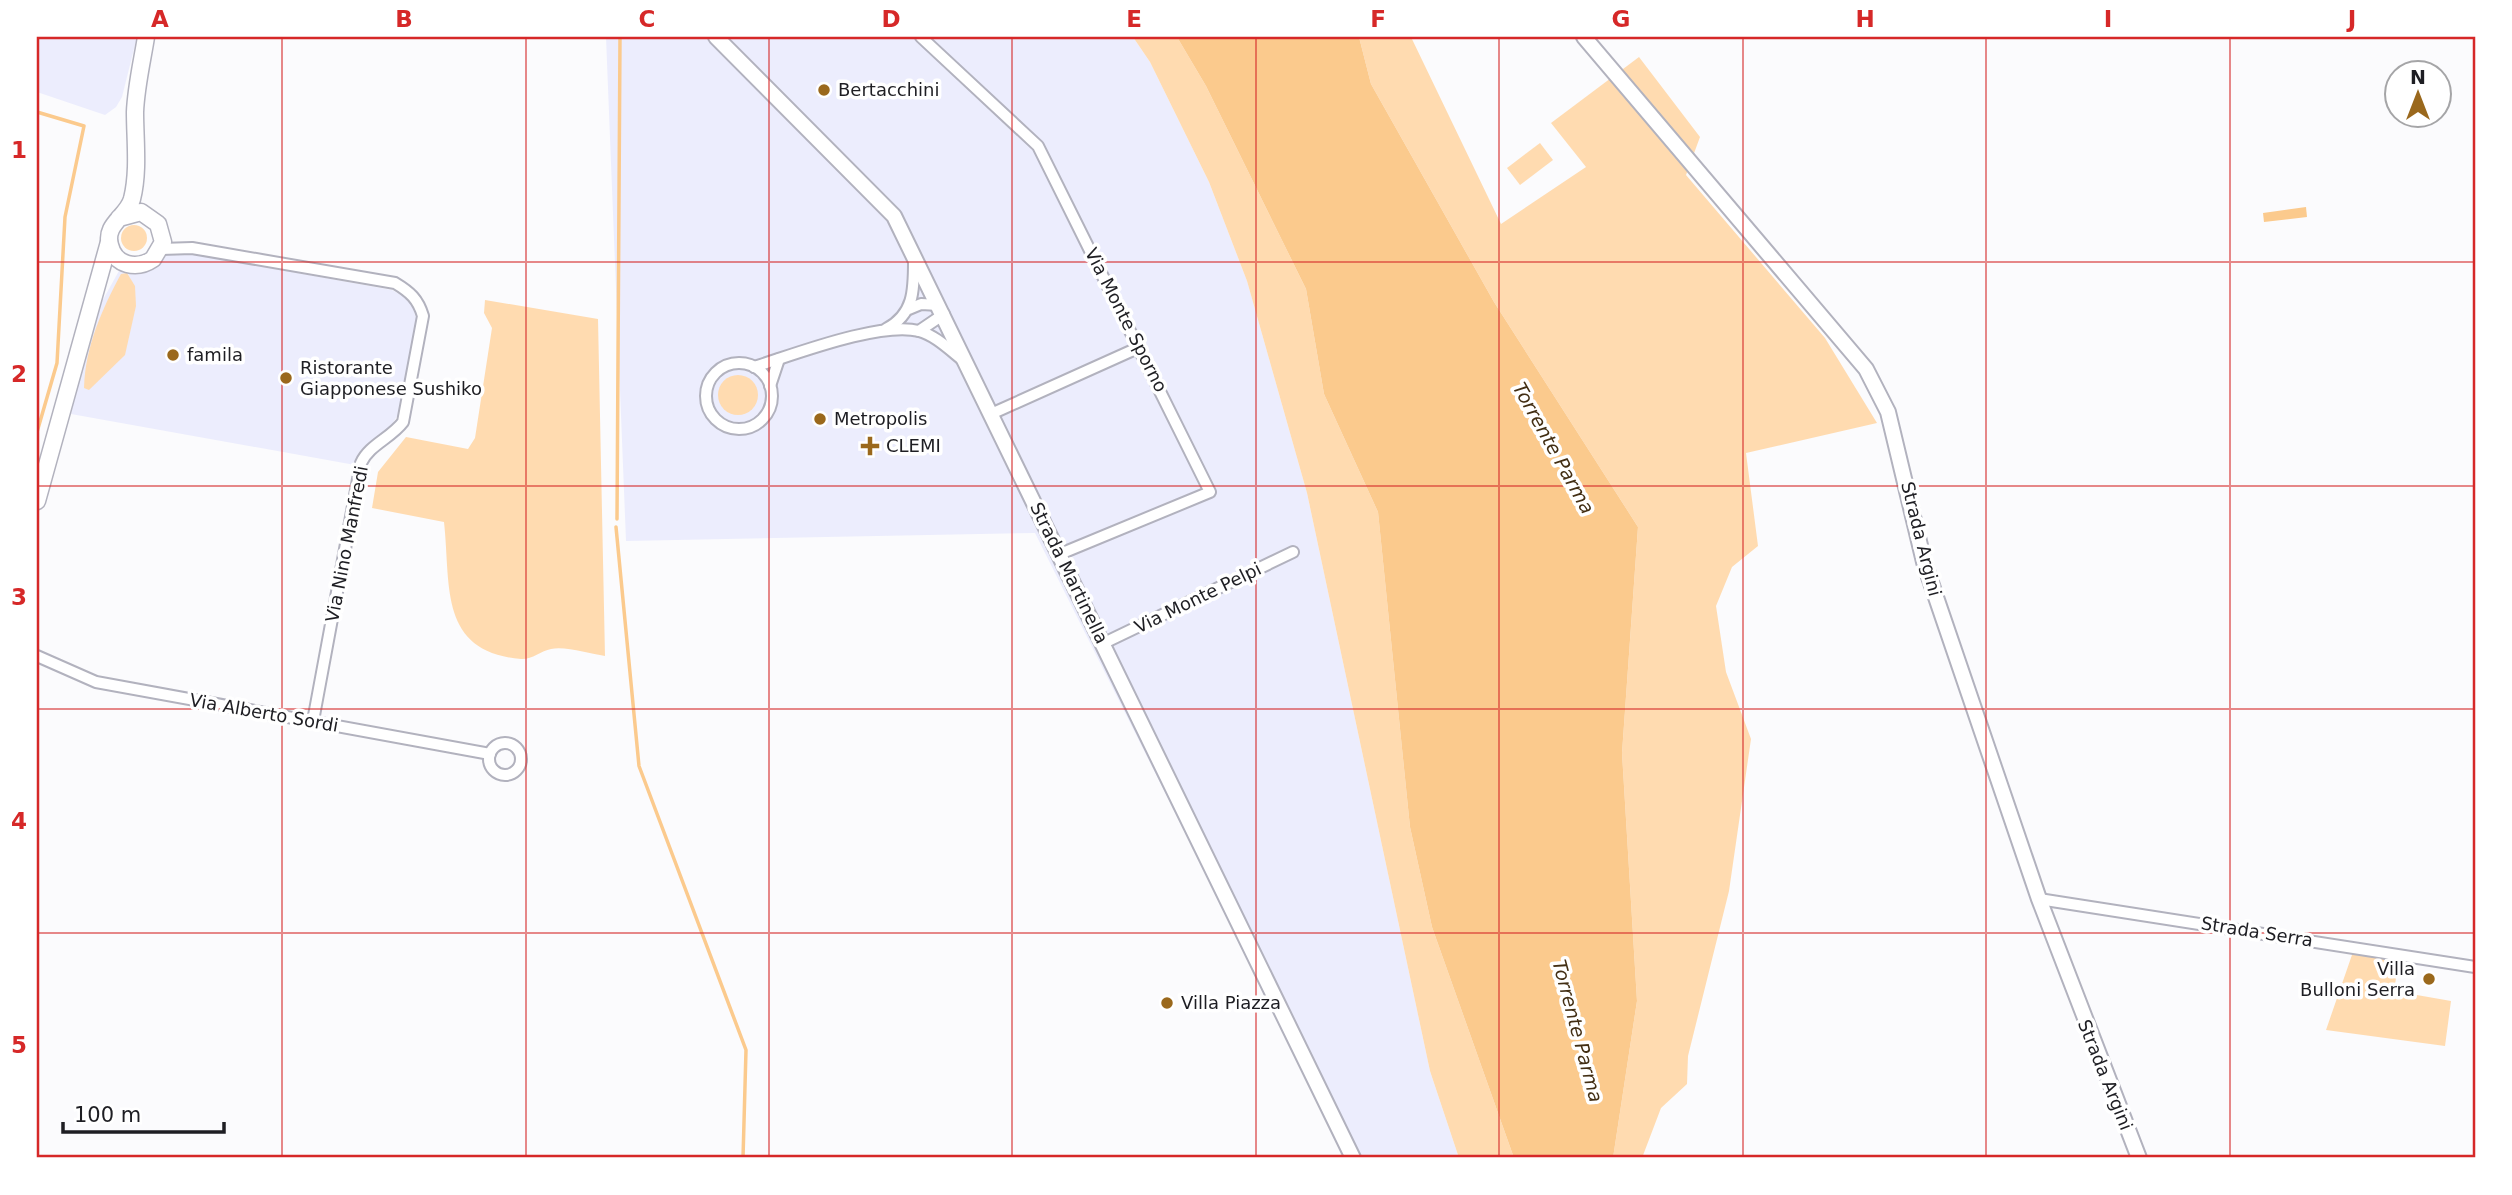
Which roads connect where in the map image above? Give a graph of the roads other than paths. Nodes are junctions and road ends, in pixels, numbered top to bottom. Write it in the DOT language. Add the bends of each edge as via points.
graph roads {
  1 [pos="146,37"];
  2 [pos="717,37"];
  3 [pos="921,37"];
  4 [pos="1584,37"];
  5 [pos="136,152"];
  6 [pos="118,218"];
  7 [pos="158,224"];
  8 [pos="109,242"];
  9 [pos="192,248"];
  10 [pos="161,249"];
  11 [pos="914,254"];
  12 [pos="118,259"];
  13 [pos="909,309"];
  14 [pos="89,310"];
  15 [pos="942,310"];
  16 [pos="919,331"];
  17 [pos="880,332"];
  18 [pos="1140,347"];
  19 [pos="779,359"];
  20 [pos="965,362"];
  21 [pos="754,367"];
  22 [pos="770,386"];
  23 [pos="991,414"];
  24 [pos="37,501"];
  25 [pos="1293,552"];
  26 [pos="1060,554"];
  27 [pos="1104,643"];
  28 [pos="38,659"];
  29 [pos="313,721"];
  30 [pos="490,754"];
  31 [pos="2039,899"];
  32 [pos="2475,967"];
  33 [pos="1353,1158"];
  34 [pos="2139,1158"];
  1 -- 5 [label="main road" via="136,98"];
  2 -- 11 [label="street, Strada Martinella" via="894,216"];
  3 -- 18 [label="street, Via Monte Sporno" via="1038,146"];
  4 -- 31 [label="street, Strada Argini" via="1866,369 1888,412 1924,562"];
  5 -- 6 [label="main road" via="132,201"];
  5 -- 7 [label="main road" via="142,189"];
  6 -- 7 [label="main road" via="141,212"];
  6 -- 8 [label="main road"];
  7 -- 9 [label="street"];
  7 -- 10 [label="main road"];
  8 -- 12 [label="main road"];
  8 -- 14 [label="main road"];
  9 -- 10 [label="street"];
  9 -- 29 [label="street, Via Nino Manfredi" via="395,283 409,291 423,316 403,422 366,453 361,463"];
  10 -- 12 [label="main road" via="141,265"];
  11 -- 13 [label="street" via="915,282"];
  11 -- 15 [label="street, Strada Martinella"];
  12 -- 14 [label="main road"];
  13 -- 15 [label="street" via="922,304"];
  13 -- 17 [label="street" via="899,322"];
  14 -- 24 [label="main road"];
  15 -- 16 [label="street"];
  15 -- 20 [label="street, Strada Martinella"];
  16 -- 17 [label="street"];
  16 -- 20 [label="street"];
  17 -- 19 [label="street"];
  18 -- 23 [label="street"];
  18 -- 26 [label="street, Via Monte Sporno" via="1210,492"];
  19 -- 21 [label="street"];
  19 -- 22 [label="street"];
  20 -- 23 [label="street, Strada Martinella"];
  21 -- 22 [label="street"];
  21 -- 22 [label="street" via="732,364 714,375 706,393 713,417 731,428 756,424 769,408"];
  23 -- 26 [label="street, Strada Martinella"];
  25 -- 27 [label="street, Via Monte Pelpi"];
  26 -- 27 [label="street, Strada Martinella"];
  27 -- 33 [label="street, Strada Martinella"];
  28 -- 29 [label="street, Via Alberto Sordi" via="96,682"];
  29 -- 30 [label="street, Via Alberto Sordi"];
  31 -- 32 [label="street, Strada Serra"];
  31 -- 34 [label="street, Strada Argini"];
}
